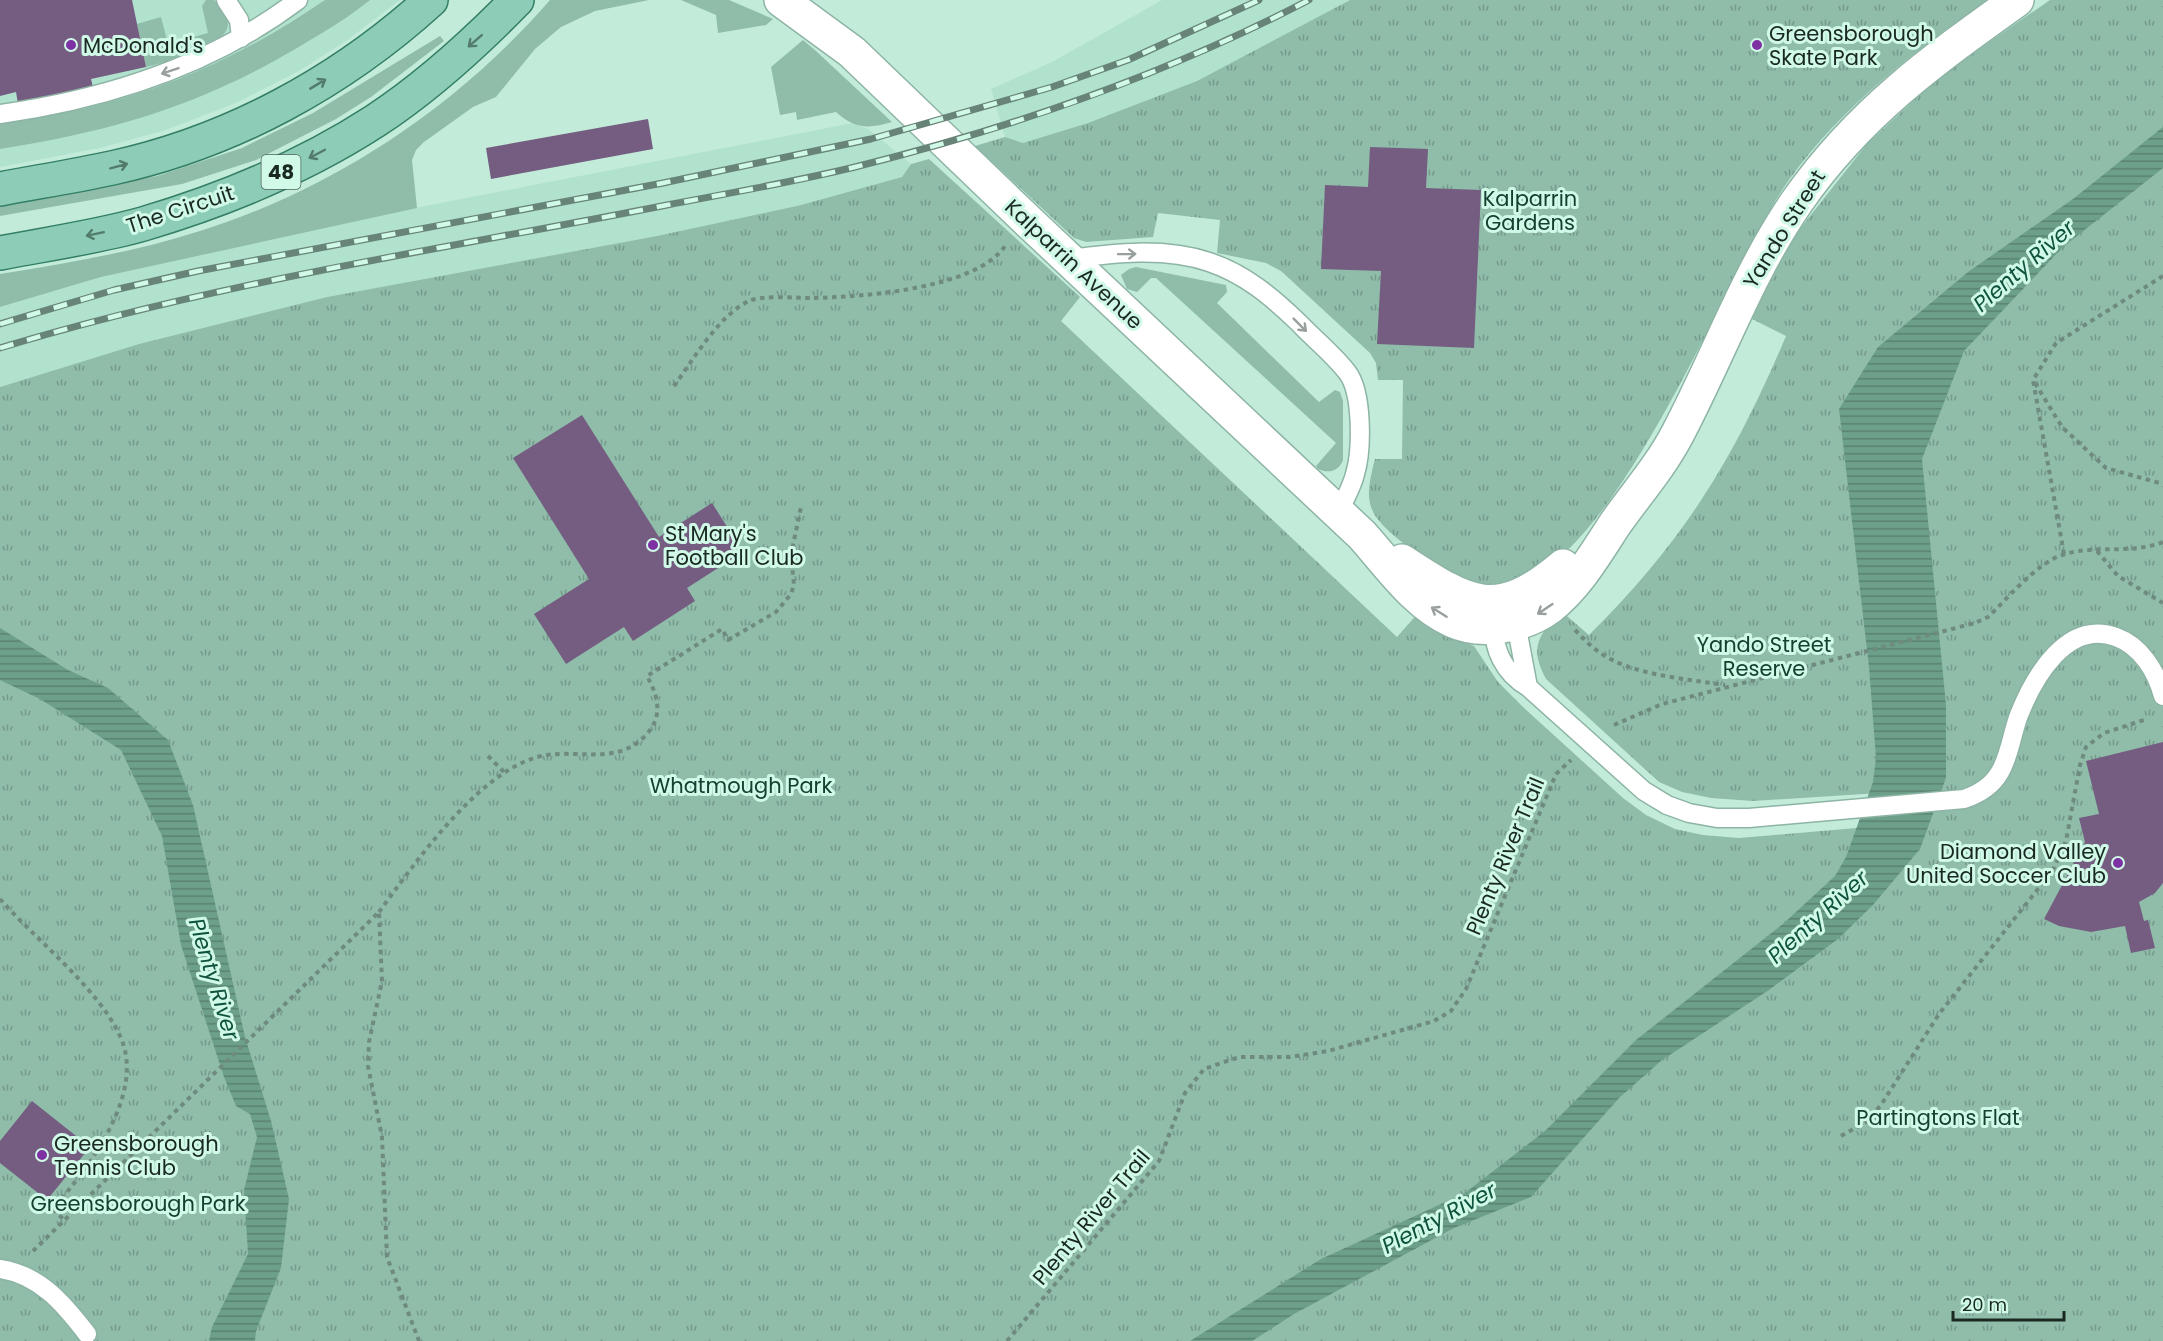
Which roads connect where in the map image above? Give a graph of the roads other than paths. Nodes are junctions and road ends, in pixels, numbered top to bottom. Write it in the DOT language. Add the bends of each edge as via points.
graph roads {
  1 [pos="226,0"];
  2 [pos="271,0"];
  3 [pos="431,0"];
  4 [pos="517,0"];
  5 [pos="781,0"];
  6 [pos="2017,0"];
  7 [pos="298,1"];
  8 [pos="818,11"];
  9 [pos="242,38"];
  10 [pos="0,114"];
  11 [pos="0,189"];
  12 [pos="0,253"];
  13 [pos="1069,259"];
  14 [pos="1339,512"];
  15 [pos="1621,516"];
  16 [pos="1503,617"];
  17 [pos="2163,696"];
  18 [pos="6,1270"];
  19 [pos="87,1334"];
  1 -- 9 [label="lane" via="239,20"];
  2 -- 7 [label="lane" via="286,4"];
  11 -- 3 [label="main road, one-way" via="113,168 237,128 350,65"];
  4 -- 12 [label="main road, The Circuit / 48, one-way" via="432,78 376,120 316,155 257,183 140,225"];
  5 -- 8 [label="street, Kalparrin Avenue"];
  6 -- 15 [label="street, Yando Street" via="1902,85 1824,166 1760,261 1677,436"];
  7 -- 9 [label="lane"];
  8 -- 13 [label="street, Kalparrin Avenue" via="852,52"];
  9 -- 10 [label="lane, one-way" via="211,55 135,83"];
  13 -- 14 [label="street, Kalparrin Avenue"];
  13 -- 14 [label="lane, one-way" via="1160,253 1208,262 1245,277 1278,303 1348,373 1356,390 1360,455"];
  14 -- 16 [label="street, Kalparrin Avenue" via="1362,535 1450,591"];
  15 -- 16 [label="street, Yando Street"];
  15 -- 16 [label="street, Yando Street, one-way" via="1582,573 1550,607 1526,620"];
  16 -- 17 [label="lane" via="1500,657 1515,680 1644,791 1667,805 1717,818 1964,800 1984,789 2000,773 2019,715 2052,658 2068,642 2087,634 2104,633 2134,647 2149,664"];
  18 -- 19 [label="lane" via="53,1294"];
}
